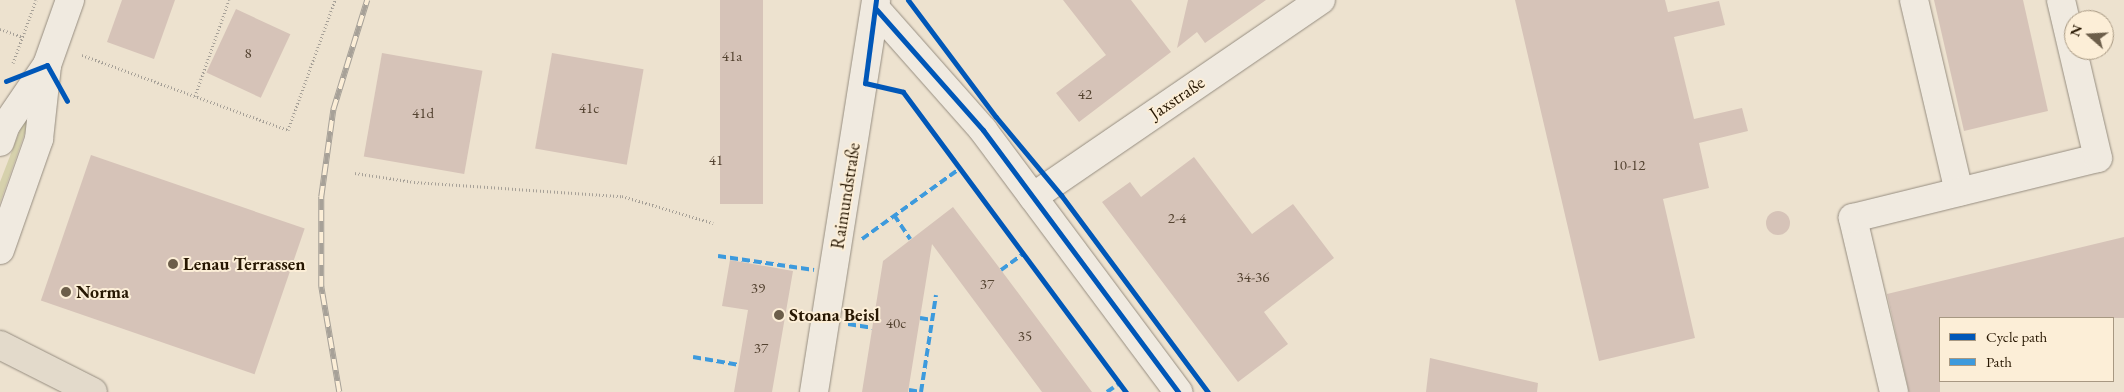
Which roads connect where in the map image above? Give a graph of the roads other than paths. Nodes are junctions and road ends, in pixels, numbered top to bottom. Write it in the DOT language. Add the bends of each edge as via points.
graph roads {
  1 [pos="70,0"];
  2 [pos="1321,0"];
  3 [pos="1914,0"];
  4 [pos="2061,0"];
  5 [pos="876,4"];
  6 [pos="47,65"];
  7 [pos="0,142"];
  8 [pos="1959,192"];
  9 [pos="1033,197"];
  10 [pos="0,250"];
  11 [pos="0,345"];
  12 [pos="93,392"];
  13 [pos="814,392"];
  14 [pos="1178,392"];
  15 [pos="1894,392"];
  1 -- 6 [label="street"];
  2 -- 9 [label="street, Jaxstraße"];
  3 -- 8 [label="street"];
  4 -- 8 [label="street" via="2098,158"];
  5 -- 9 [label="street" via="950,90"];
  5 -- 13 [label="street, Raimundstraße"];
  6 -- 7 [label="street" via="6,125"];
  6 -- 10 [label="street" via="39,139"];
  8 -- 15 [label="street" via="1852,218"];
  9 -- 14 [label="street"];
  11 -- 12 [label="main road"];
}
